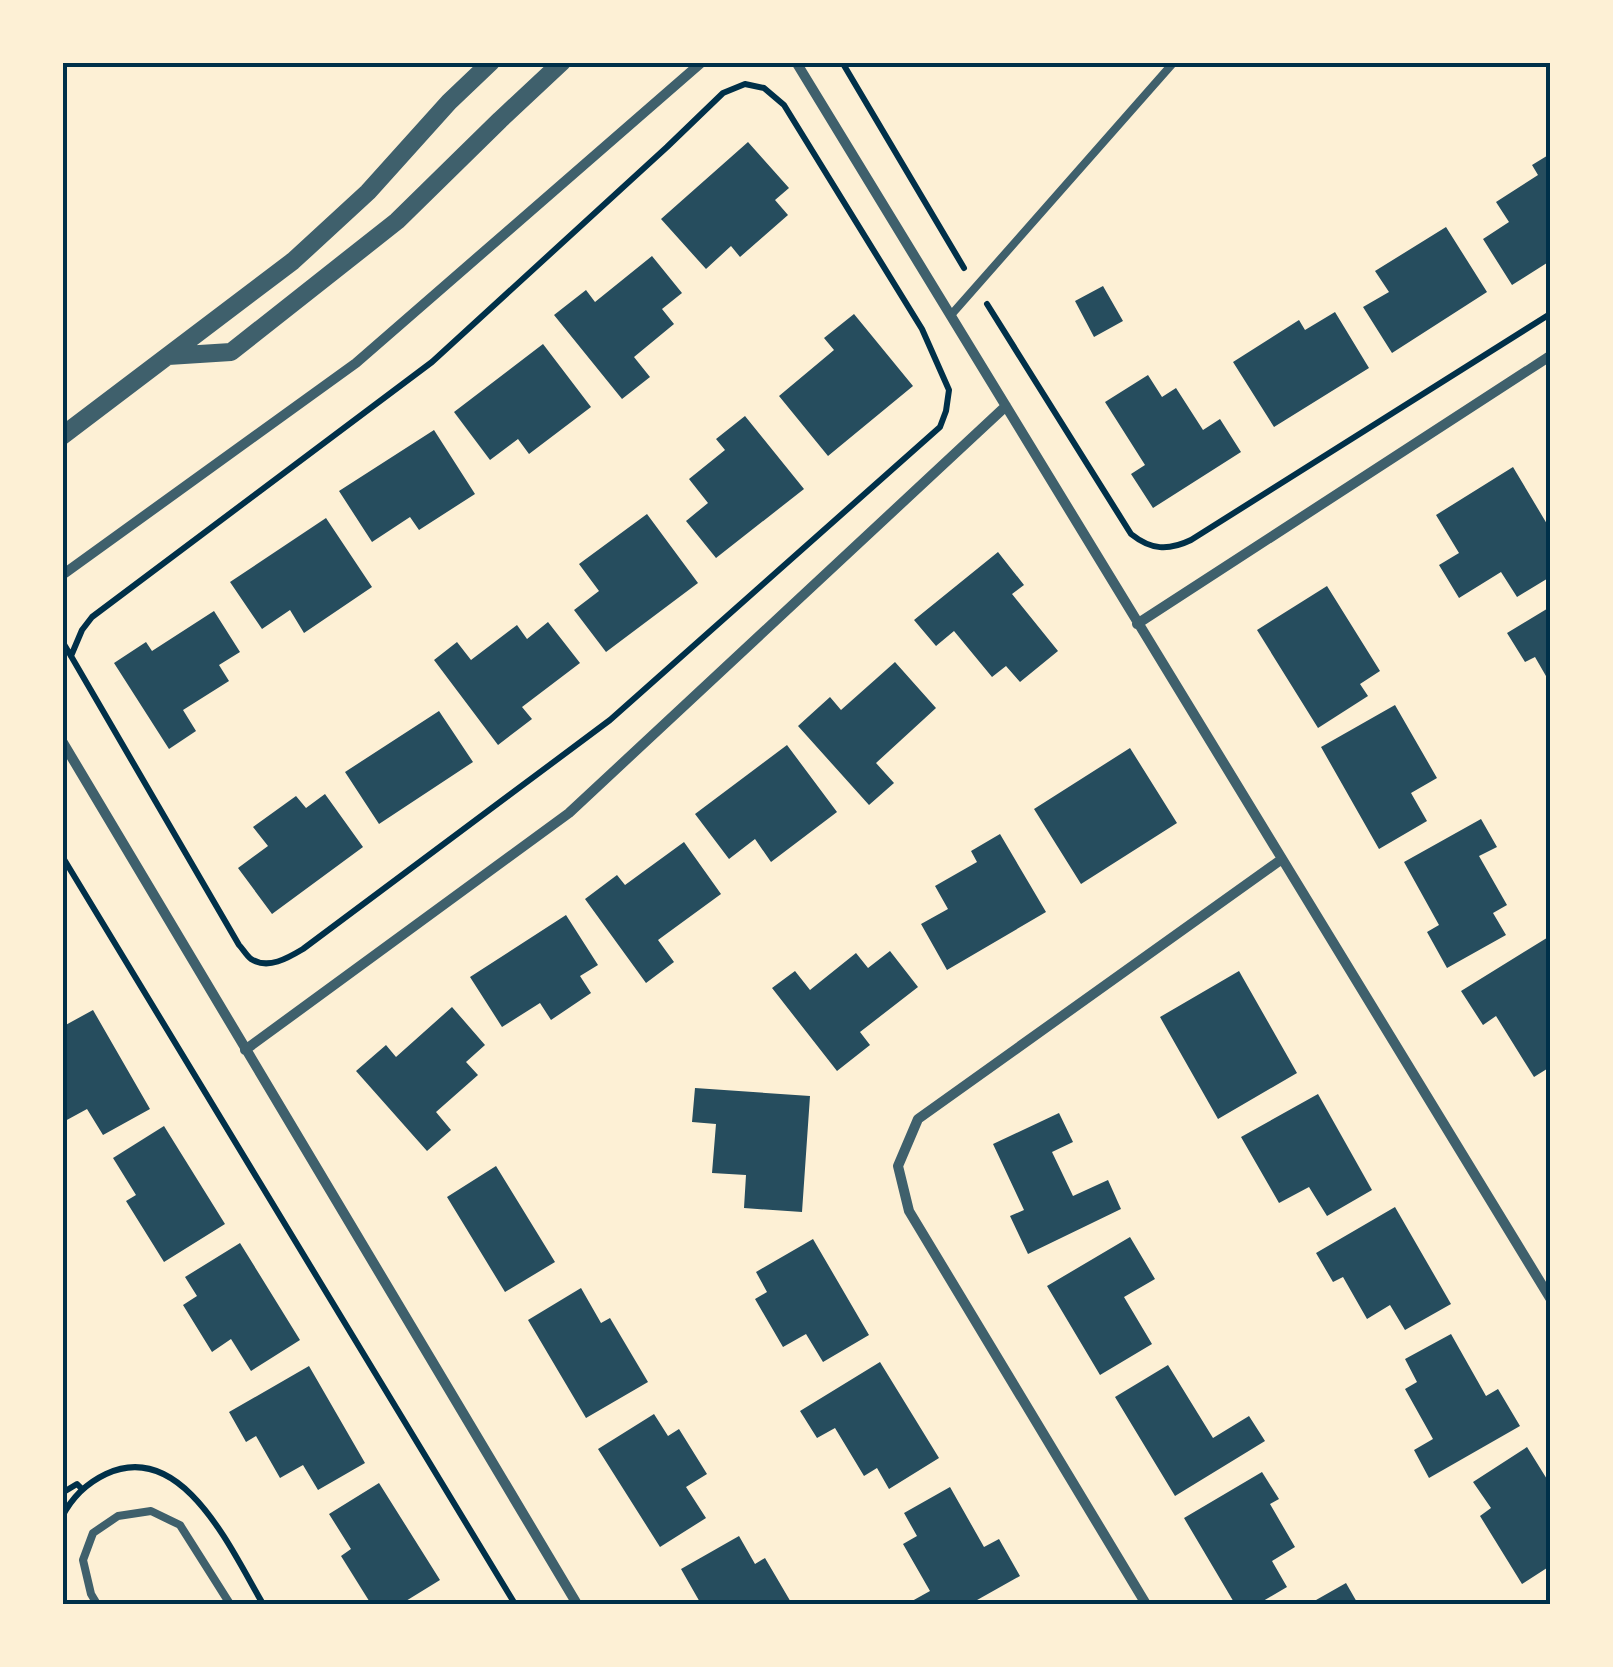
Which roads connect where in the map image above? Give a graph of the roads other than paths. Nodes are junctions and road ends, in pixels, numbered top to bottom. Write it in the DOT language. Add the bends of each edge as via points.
graph roads {
  1 [pos="491,62"];
  2 [pos="562,62"];
  3 [pos="702,62"];
  4 [pos="796,62"];
  5 [pos="1174,62"];
  6 [pos="952,315"];
  7 [pos="168,356"];
  8 [pos="1550,356"];
  9 [pos="1006,406"];
  10 [pos="62,436"];
  11 [pos="65,573"];
  12 [pos="1137,624"];
  13 [pos="62,741"];
  14 [pos="1282,859"];
  15 [pos="246,1050"];
  16 [pos="1550,1298"];
  17 [pos="97,1604"];
  18 [pos="230,1604"];
  19 [pos="577,1604"];
  20 [pos="1146,1604"];
  1 -- 7 [label="street" via="368,192 293,260"];
  2 -- 7 [label="street" via="397,222 231,352"];
  3 -- 11 [label="street" via="356,364"];
  4 -- 6 [label="street"];
  5 -- 6 [label="lane"];
  6 -- 9 [label="street"];
  7 -- 10 [label="street"];
  8 -- 12 [label="street"];
  9 -- 12 [label="street"];
  9 -- 15 [label="street" via="568,812"];
  12 -- 14 [label="street"];
  13 -- 15 [label="street"];
  14 -- 16 [label="street"];
  14 -- 20 [label="street" via="918,1119 898,1166 909,1212"];
  15 -- 19 [label="street"];
  17 -- 18 [label="lane" via="83,1560 93,1534 118,1516 151,1511 180,1524"];
}
